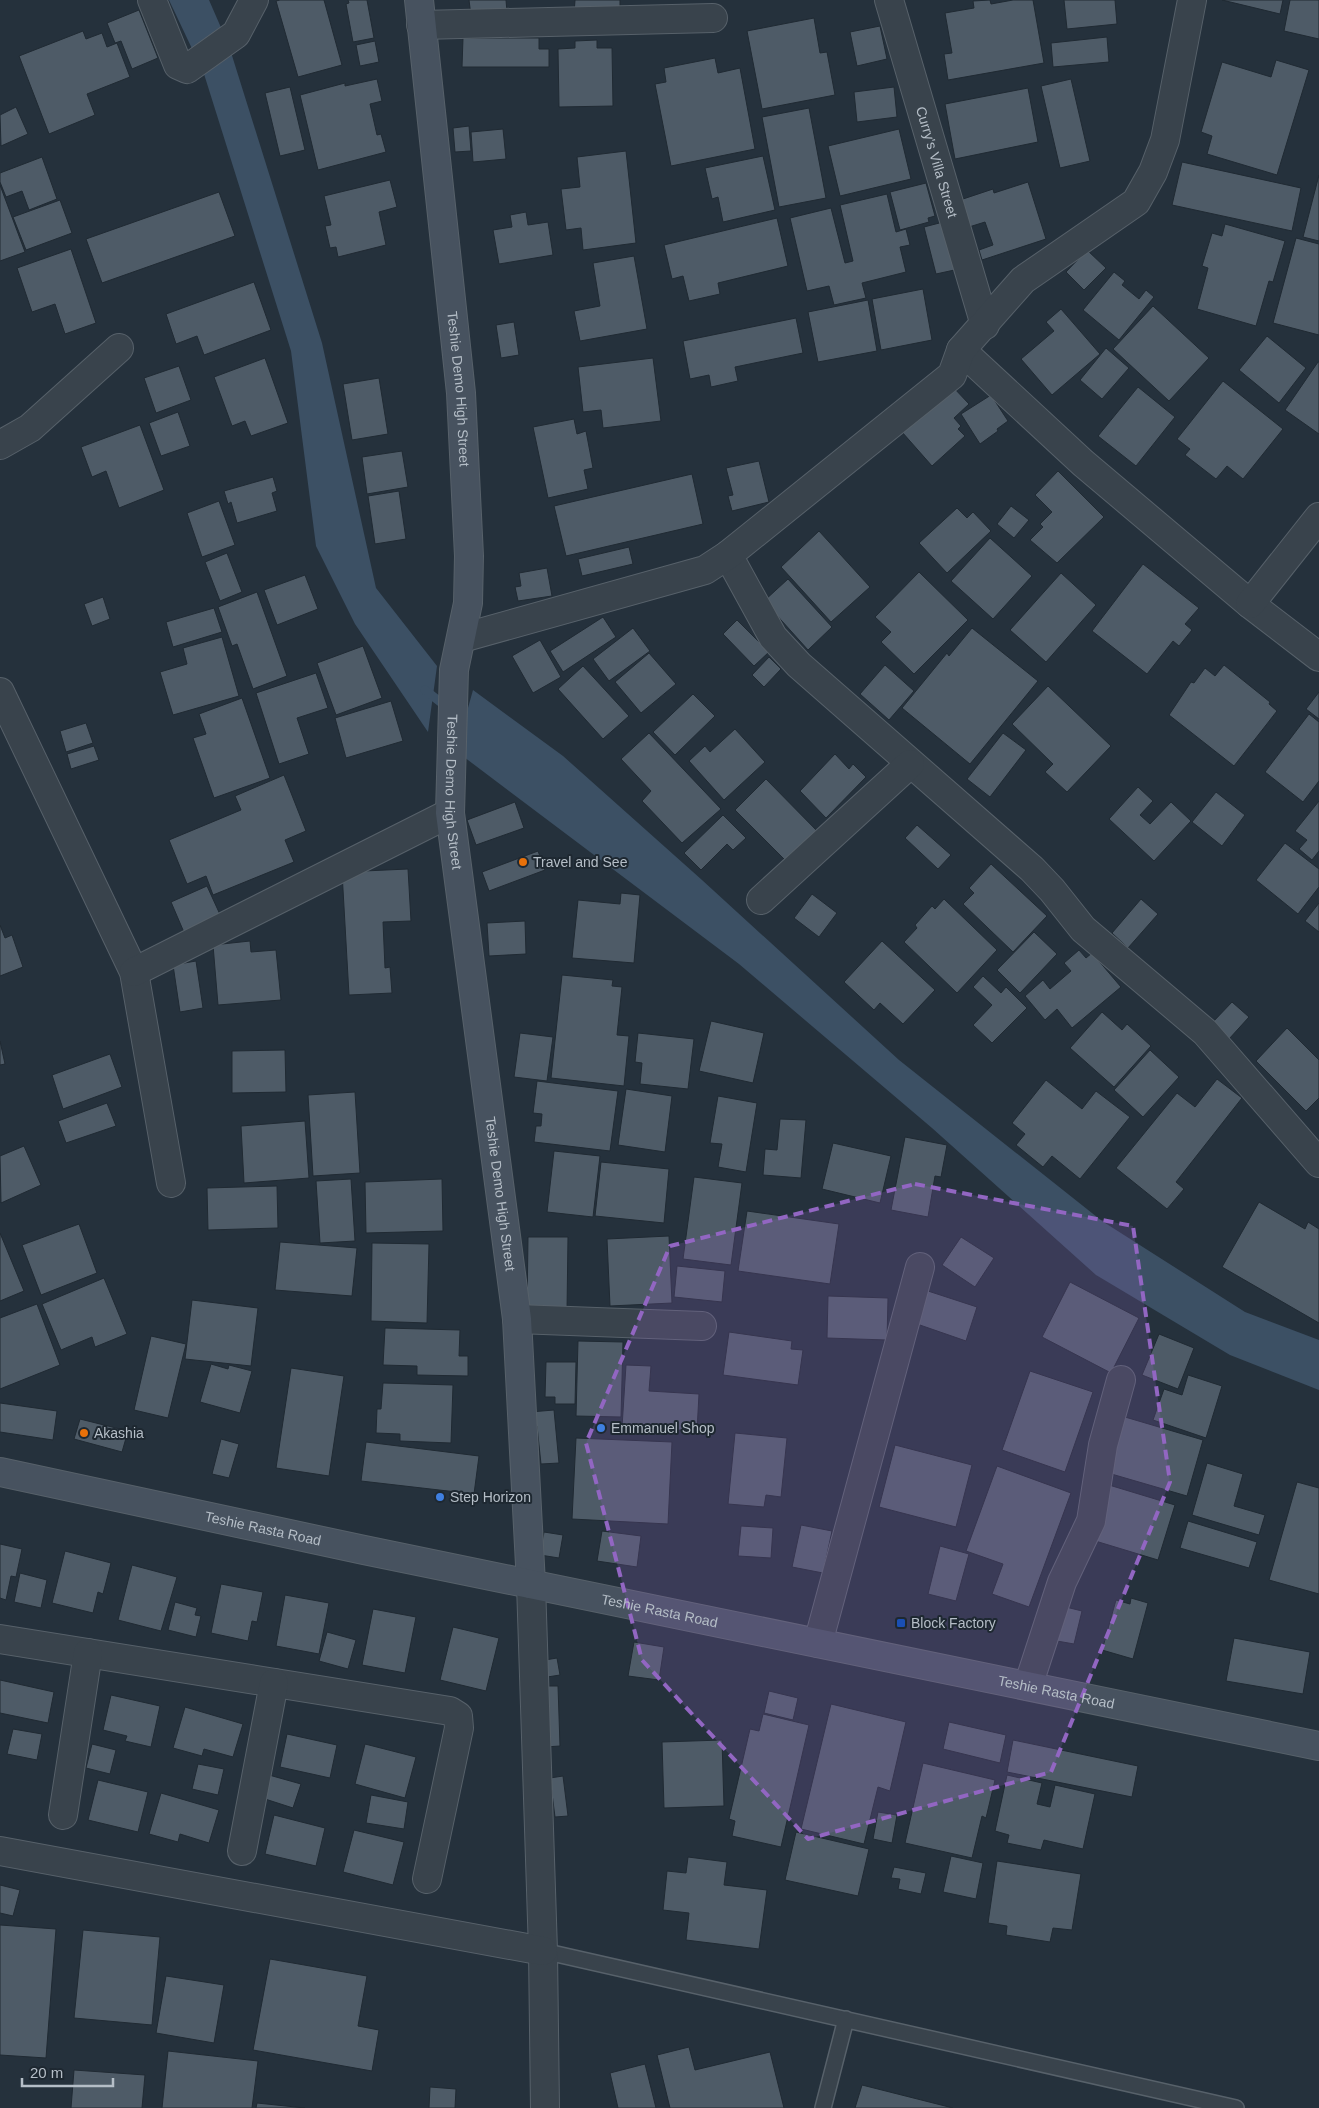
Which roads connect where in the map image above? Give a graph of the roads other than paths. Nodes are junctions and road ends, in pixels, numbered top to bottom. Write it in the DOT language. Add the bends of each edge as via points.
graph roads {
  1 [pos="152,0"];
  2 [pos="254,0"];
  3 [pos="889,0"];
  4 [pos="1192,0"];
  5 [pos="420,13"];
  6 [pos="713,18"];
  7 [pos="985,325"];
  8 [pos="119,348"];
  9 [pos="961,350"];
  10 [pos="0,445"];
  11 [pos="1319,517"];
  12 [pos="728,555"];
  13 [pos="1250,604"];
  14 [pos="462,638"];
  15 [pos="1319,656"];
  16 [pos="0,692"];
  17 [pos="910,764"];
  18 [pos="450,813"];
  19 [pos="761,900"];
  20 [pos="134,972"];
  21 [pos="1319,1163"];
  22 [pos="171,1184"];
  23 [pos="920,1267"];
  24 [pos="517,1319"];
  25 [pos="702,1326"];
  26 [pos="1121,1380"];
  27 [pos="0,1472"];
  28 [pos="531,1584"];
  29 [pos="0,1638"];
  30 [pos="818,1643"];
  31 [pos="88,1653"];
  32 [pos="274,1683"];
  33 [pos="1028,1686"];
  34 [pos="1318,1745"];
  35 [pos="63,1815"];
  36 [pos="0,1851"];
  37 [pos="242,1852"];
  38 [pos="427,1879"];
  39 [pos="543,1951"];
  40 [pos="846,2019"];
  41 [pos="545,2108"];
  42 [pos="822,2108"];
  43 [pos="1236,2108"];
  1 -- 2 [label="street" via="178,65 187,69 236,34"];
  3 -- 7 [label="street, Curry's Villa Street"];
  4 -- 7 [label="street" via="1165,140 1153,172 1136,202 1023,280"];
  5 -- 6 [label="street"];
  5 -- 14 [label="street, Teshie Demo High Street" via="461,393 470,556 468,603"];
  7 -- 9 [label="street"];
  8 -- 10 [label="street" via="30,428"];
  9 -- 12 [label="street" via="952,375"];
  9 -- 13 [label="street" via="1083,463"];
  11 -- 13 [label="street"];
  12 -- 14 [label="street" via="705,570"];
  12 -- 17 [label="street" via="773,637 799,665"];
  13 -- 15 [label="street"];
  14 -- 18 [label="street, Teshie Demo High Street" via="454,670"];
  16 -- 20 [label="street"];
  17 -- 19 [label="street"];
  17 -- 21 [label="street" via="1032,869 1083,929 1205,1032"];
  18 -- 20 [label="street"];
  18 -- 24 [label="street, Teshie Demo High Street"];
  20 -- 22 [label="street"];
  23 -- 30 [label="street"];
  24 -- 25 [label="street"];
  24 -- 28 [label="street, Teshie Demo High Street"];
  26 -- 33 [label="street" via="1103,1445 1091,1520 1062,1582"];
  27 -- 28 [label="street, Teshie Rasta Road"];
  28 -- 30 [label="street, Teshie Rasta Road"];
  28 -- 39 [label="street"];
  29 -- 31 [label="street"];
  30 -- 33 [label="street, Teshie Rasta Road"];
  31 -- 32 [label="street"];
  31 -- 35 [label="street"];
  32 -- 37 [label="street"];
  32 -- 38 [label="street" via="450,1711 458,1716 459,1728"];
  33 -- 34 [label="street, Teshie Rasta Road"];
  36 -- 39 [label="street"];
  39 -- 40 [label="lane"];
  39 -- 41 [label="street"];
  40 -- 42 [label="lane"];
  40 -- 43 [label="lane"];
}
